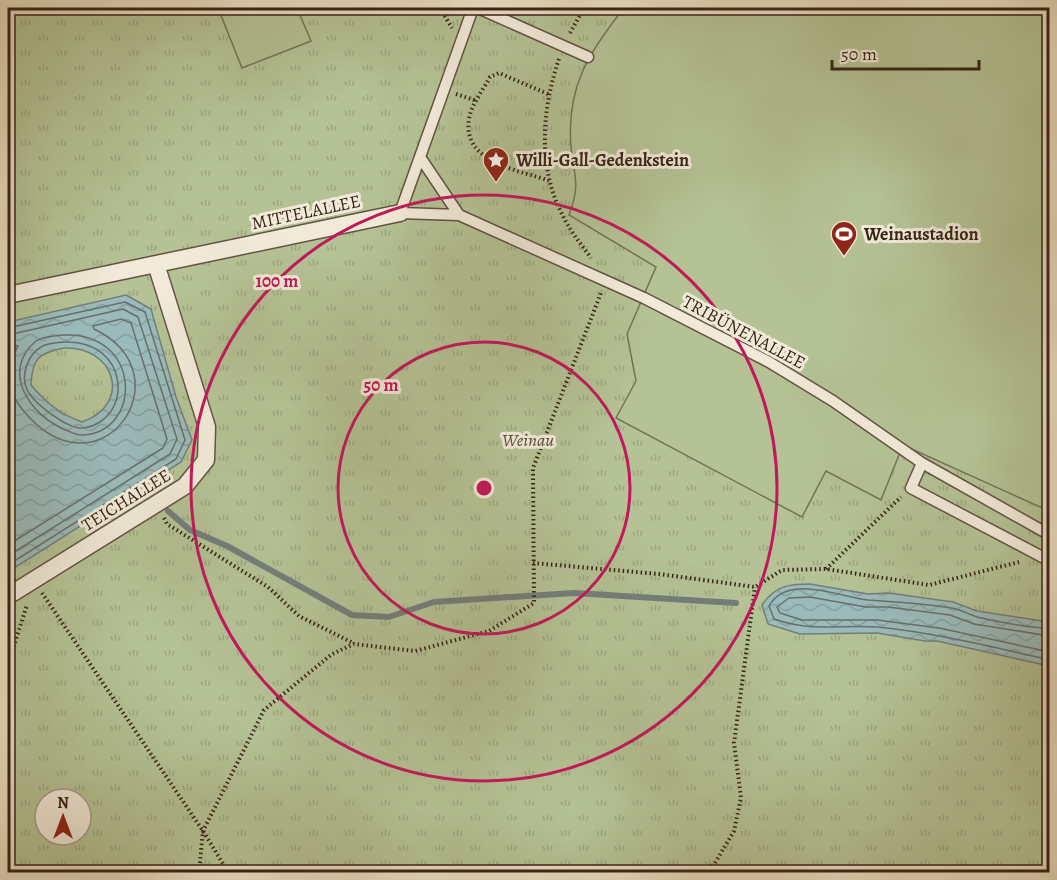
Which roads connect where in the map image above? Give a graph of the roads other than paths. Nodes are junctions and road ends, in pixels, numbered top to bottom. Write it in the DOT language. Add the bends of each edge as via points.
graph roads {
  1 [pos="473,8"];
  2 [pos="478,8"];
  3 [pos="588,57"];
  4 [pos="420,157"];
  5 [pos="400,213"];
  6 [pos="459,215"];
  7 [pos="156,264"];
  8 [pos="8,295"];
  9 [pos="922,463"];
  10 [pos="1050,535"];
  11 [pos="1045,559"];
  12 [pos="8,596"];
  1 -- 4 [label="lane"];
  2 -- 3 [label="lane"];
  4 -- 5 [label="lane"];
  4 -- 6 [label="lane"];
  5 -- 6 [label="lane, TRIBÜNENALLEE"];
  5 -- 7 [label="street, MITTELALLEE"];
  6 -- 9 [label="lane, TRIBÜNENALLEE" via="606,281 769,362"];
  7 -- 8 [label="street, MITTELALLEE"];
  7 -- 12 [label="street, TEICHALLEE" via="207,427 206,460 185,486"];
  9 -- 10 [label="lane, TRIBÜNENALLEE"];
  9 -- 11 [label="lane" via="911,489"];
}
